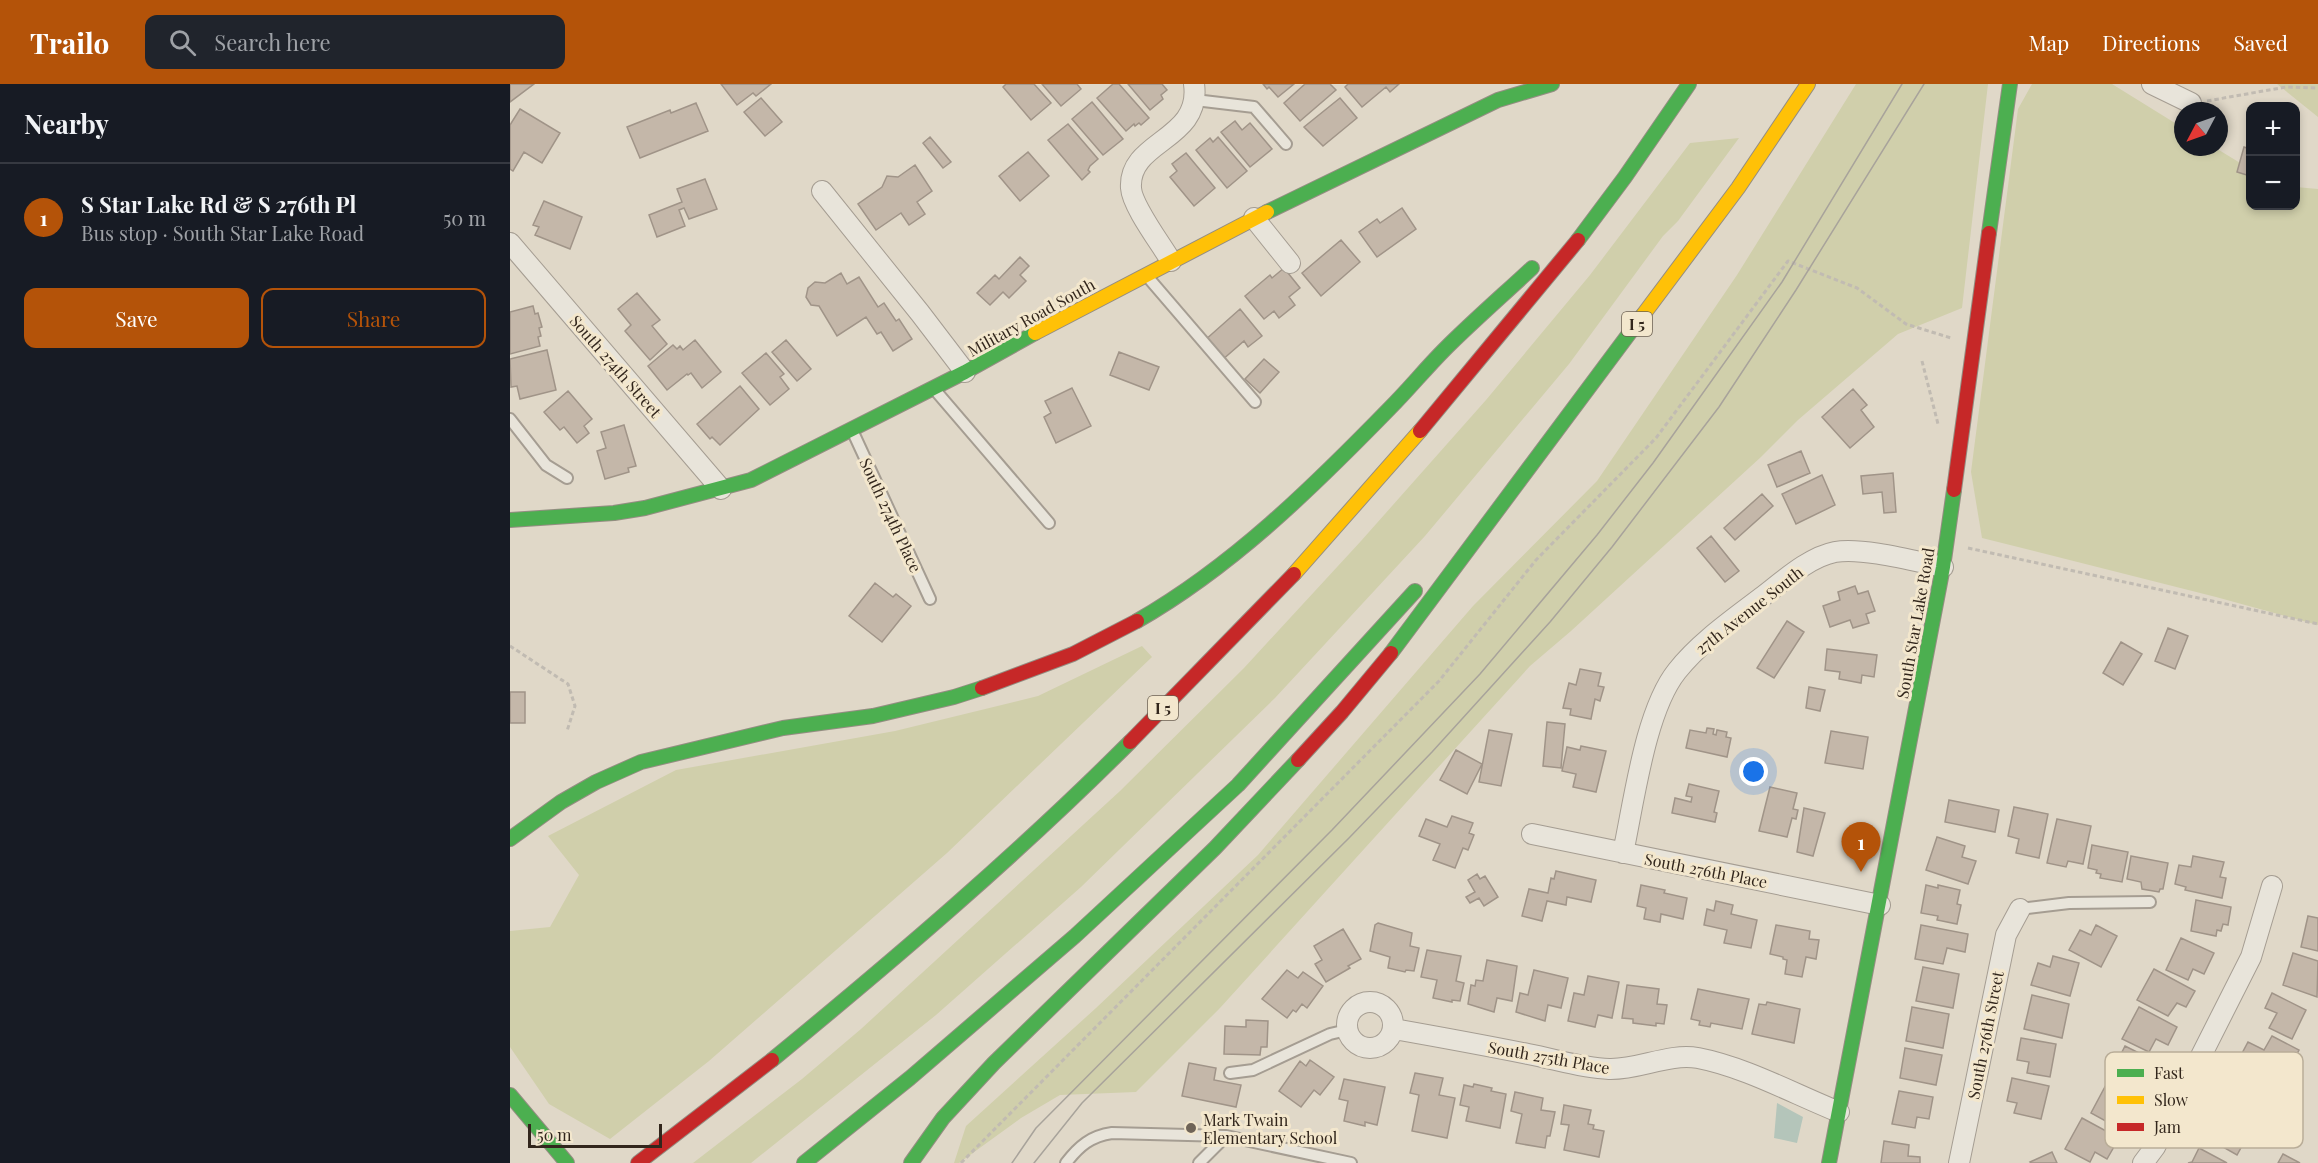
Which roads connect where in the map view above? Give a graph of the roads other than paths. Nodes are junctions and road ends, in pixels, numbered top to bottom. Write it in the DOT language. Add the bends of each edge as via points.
graph roads {
  1 [pos="1552,84"];
  2 [pos="1689,84"];
  3 [pos="1808,84"];
  4 [pos="2010,84"];
  5 [pos="2152,84"];
  6 [pos="1194,92"];
  7 [pos="2189,102"];
  8 [pos="1286,144"];
  9 [pos="822,191"];
  10 [pos="1615,192"];
  11 [pos="1254,218"];
  12 [pos="510,243"];
  13 [pos="1171,261"];
  14 [pos="1290,263"];
  15 [pos="1146,274"];
  16 [pos="965,372"];
  17 [pos="933,388"];
  18 [pos="1255,402"];
  19 [pos="510,419"];
  20 [pos="852,430"];
  21 [pos="1536,459"];
  22 [pos="567,478"];
  23 [pos="722,489"];
  24 [pos="510,520"];
  25 [pos="1049,523"];
  26 [pos="1439,565"];
  27 [pos="1943,567"];
  28 [pos="1423,582"];
  29 [pos="930,599"];
  30 [pos="1532,834"];
  31 [pos="510,839"];
  32 [pos="1623,853"];
  33 [pos="2272,886"];
  34 [pos="2150,903"];
  35 [pos="1880,905"];
  36 [pos="2020,909"];
  37 [pos="1394,1029"];
  38 [pos="1347,1030"];
  39 [pos="2203,1052"];
  40 [pos="1230,1072"];
  41 [pos="510,1095"];
  42 [pos="1839,1112"];
  43 [pos="1226,1136"];
  44 [pos="2154,1148"];
  45 [pos="642,1160"];
  46 [pos="567,1163"];
  47 [pos="804,1163"];
  48 [pos="911,1163"];
  49 [pos="1066,1163"];
  50 [pos="1199,1163"];
  51 [pos="1351,1163"];
  52 [pos="1828,1163"];
  53 [pos="1959,1163"];
  54 [pos="2143,1163"];
  1 -- 11 [label="main road, Military Road South" via="1498,100"];
  2 -- 10 [label="main road, I 5"];
  3 -- 21 [label="main road, I 5" via="1738,188"];
  4 -- 27 [label="main road, South Star Lake Road"];
  5 -- 7 [label="street"];
  6 -- 8 [label="lane" via="1254,108"];
  6 -- 13 [label="street" via="1188,119 1140,159 1133,173 1131,189 1136,203"];
  9 -- 16 [label="street"];
  10 -- 31 [label="main road" via="1446,348 1285,510 1220,568 1165,605 1053,662 954,697 873,716 783,728 641,762 561,802"];
  10 -- 45 [label="main road, I 5" via="1463,381 1341,524 1102,769 950,911 809,1029"];
  11 -- 13 [label="main road, Military Road South"];
  11 -- 14 [label="street"];
  12 -- 23 [label="street, South 274th Street"];
  13 -- 15 [label="main road, Military Road South"];
  15 -- 16 [label="main road, Military Road South"];
  15 -- 18 [label="lane"];
  16 -- 17 [label="main road, Military Road South"];
  17 -- 20 [label="main road, Military Road South"];
  17 -- 25 [label="lane"];
  19 -- 22 [label="lane" via="546,465"];
  20 -- 23 [label="main road, Military Road South" via="752,480"];
  20 -- 29 [label="lane, South 274th Place"];
  21 -- 26 [label="main road, I 5"];
  21 -- 48 [label="main road" via="1401,642 1342,712 1215,848 994,1063 943,1119"];
  23 -- 24 [label="main road, Military Road South" via="645,508"];
  27 -- 32 [label="street, 27th Avenue South" via="1855,551 1834,552 1784,580 1714,634 1676,673 1656,710"];
  27 -- 35 [label="main road, South Star Lake Road"];
  28 -- 47 [label="main road" via="1238,785 1075,936"];
  30 -- 32 [label="street, South 276th Place"];
  32 -- 35 [label="street, South 276th Place"];
  33 -- 39 [label="street" via="2251,957"];
  34 -- 36 [label="lane" via="2068,903"];
  35 -- 42 [label="main road, South Star Lake Road"];
  36 -- 53 [label="street, South 276th Street" via="2006,935"];
  37 -- 38 [label="street" via="1390,1038 1376,1048 1358,1045"];
  37 -- 38 [label="street" via="1390,1012 1383,1005 1365,1002 1351,1012"];
  37 -- 42 [label="street, South 275th Place" via="1607,1069 1696,1058 1726,1065"];
  38 -- 40 [label="lane" via="1252,1070"];
  41 -- 46 [label="main road"];
  42 -- 52 [label="main road, South Star Lake Road"];
  43 -- 49 [label="lane" via="1098,1135 1086,1141"];
  43 -- 50 [label="lane"];
  43 -- 51 [label="lane"];
  44 -- 54 [label="street"];
}
